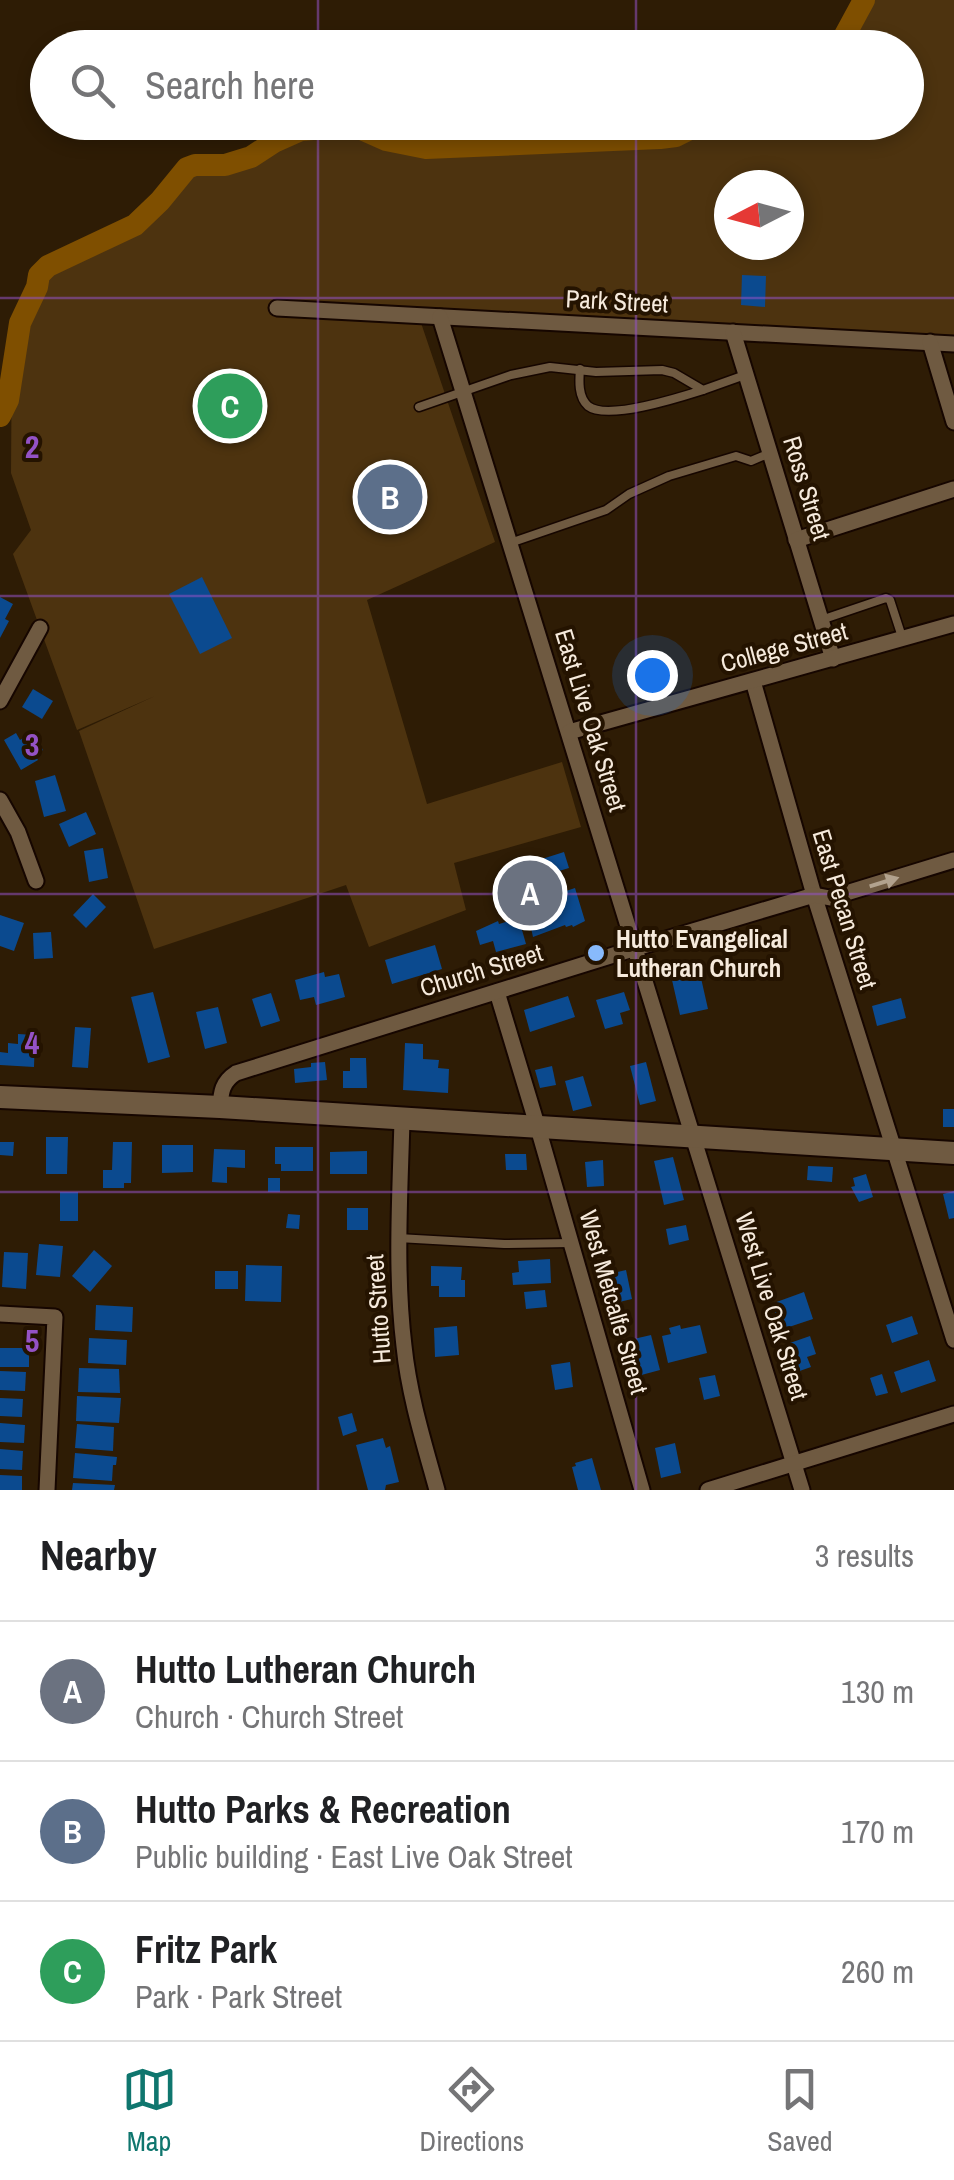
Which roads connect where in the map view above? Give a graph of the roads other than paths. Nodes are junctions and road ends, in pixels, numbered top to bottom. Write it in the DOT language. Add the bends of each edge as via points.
graph roads {
  1 [pos="277,308"];
  2 [pos="440,317"];
  3 [pos="733,332"];
  4 [pos="930,342"];
  5 [pos="954,344"];
  6 [pos="580,369"];
  7 [pos="746,374"];
  8 [pos="703,390"];
  9 [pos="464,392"];
  10 [pos="419,406"];
  11 [pos="954,422"];
  12 [pos="770,454"];
  13 [pos="954,489"];
  14 [pos="796,540"];
  15 [pos="510,543"];
  16 [pos="821,620"];
  17 [pos="954,624"];
  18 [pos="40,628"];
  19 [pos="903,640"];
  20 [pos="833,659"];
  21 [pos="752,682"];
  22 [pos="0,702"];
  23 [pos="569,732"];
  24 [pos="0,800"];
  25 [pos="954,860"];
  26 [pos="36,881"];
  27 [pos="814,895"];
  28 [pos="636,948"];
  29 [pos="496,992"];
  30 [pos="0,1096"];
  31 [pos="220,1108"];
  32 [pos="402,1120"];
  33 [pos="538,1128"];
  34 [pos="695,1137"];
  35 [pos="892,1150"];
  36 [pos="954,1153"];
  37 [pos="398,1238"];
  38 [pos="572,1243"];
  39 [pos="0,1314"];
  40 [pos="954,1340"];
  41 [pos="954,1414"];
  42 [pos="794,1464"];
  43 [pos="47,1490"];
  44 [pos="437,1490"];
  45 [pos="642,1490"];
  46 [pos="708,1490"];
  47 [pos="802,1490"];
  1 -- 2 [label="street, Park Street"];
  2 -- 3 [label="street, Park Street"];
  2 -- 9 [label="street, East Live Oak Street"];
  3 -- 4 [label="street, Park Street"];
  3 -- 7 [label="street, Ross Street"];
  4 -- 5 [label="street, Park Street"];
  4 -- 11 [label="street"];
  6 -- 8 [label="lane" via="662,370"];
  6 -- 8 [label="lane" via="582,396 600,411"];
  6 -- 9 [label="lane" via="550,367"];
  7 -- 8 [label="lane"];
  7 -- 12 [label="street, Ross Street"];
  9 -- 10 [label="lane"];
  9 -- 15 [label="street, East Live Oak Street"];
  12 -- 14 [label="street, Ross Street"];
  12 -- 15 [label="lane" via="736,456 669,476 606,510"];
  13 -- 14 [label="street"];
  14 -- 16 [label="street, Ross Street"];
  15 -- 23 [label="street, East Live Oak Street"];
  16 -- 19 [label="lane" via="886,598"];
  16 -- 20 [label="street, Ross Street"];
  17 -- 19 [label="street, College Street"];
  18 -- 22 [label="street"];
  19 -- 20 [label="street, College Street"];
  20 -- 21 [label="street, College Street"];
  21 -- 23 [label="street, College Street"];
  21 -- 27 [label="street, East Pecan Street"];
  23 -- 28 [label="street, East Live Oak Street"];
  24 -- 26 [label="street"];
  27 -- 25 [label="street, Church Street, one-way" via="830,898"];
  27 -- 28 [label="street, Church Street"];
  27 -- 35 [label="street, East Pecan Street"];
  28 -- 29 [label="street, Church Street"];
  28 -- 34 [label="street, East Live Oak Street"];
  29 -- 31 [label="street, Church Street" via="236,1073 221,1090"];
  29 -- 33 [label="street, West Metcalfe Street"];
  30 -- 31 [label="main road"];
  31 -- 32 [label="main road"];
  32 -- 33 [label="main road"];
  32 -- 37 [label="street, Hutto Street"];
  33 -- 34 [label="main road"];
  33 -- 38 [label="street, West Metcalfe Street"];
  34 -- 35 [label="main road"];
  34 -- 42 [label="street, West Live Oak Street"];
  35 -- 36 [label="main road"];
  35 -- 40 [label="street, East Pecan Street"];
  37 -- 38 [label="lane"];
  37 -- 44 [label="street, Hutto Street" via="404,1348"];
  38 -- 45 [label="street, West Metcalfe Street"];
  39 -- 43 [label="street" via="55,1317"];
  41 -- 42 [label="street"];
  42 -- 46 [label="street"];
  42 -- 47 [label="street, West Live Oak Street"];
}
